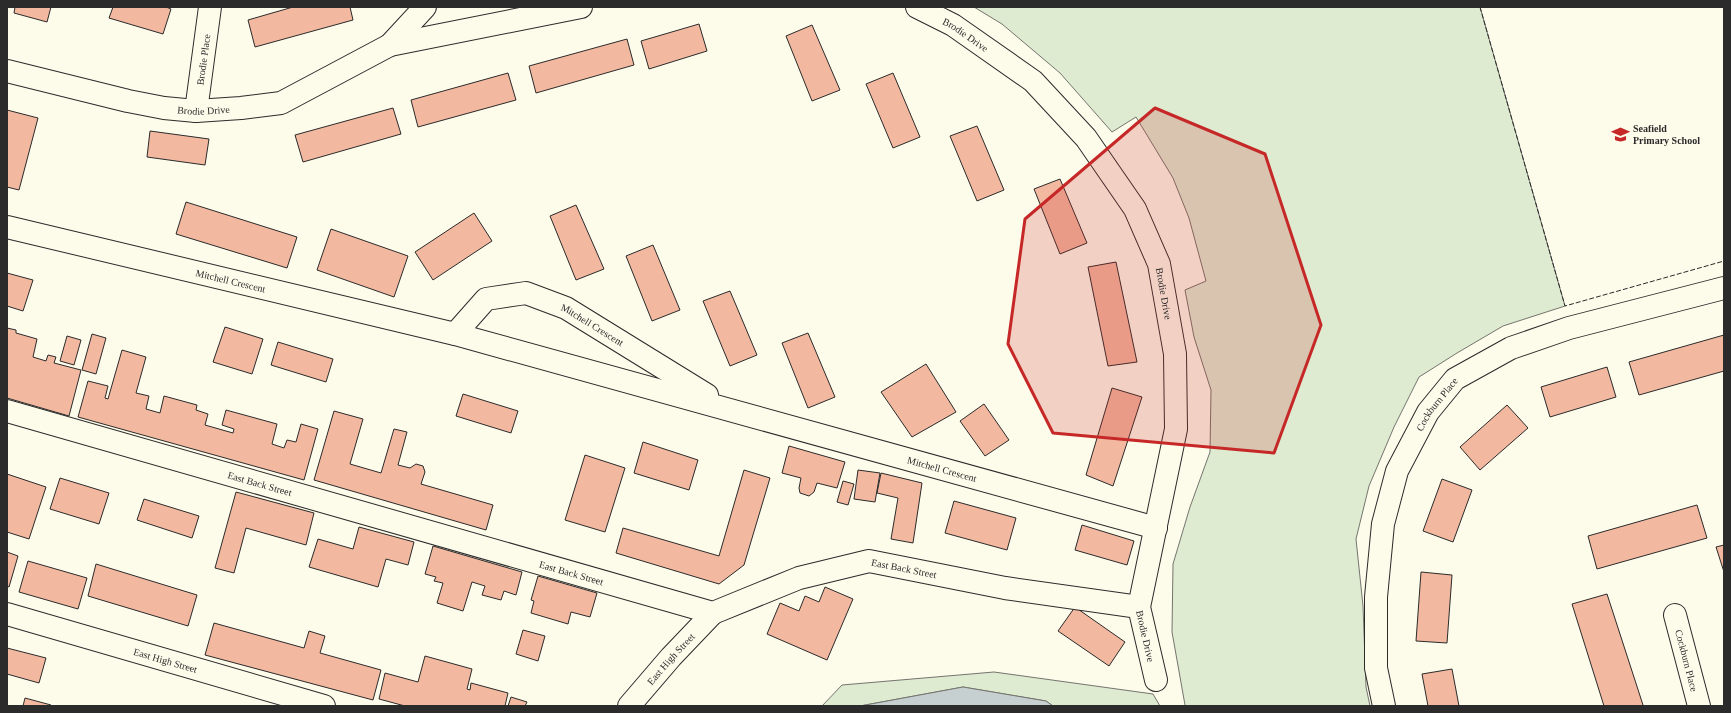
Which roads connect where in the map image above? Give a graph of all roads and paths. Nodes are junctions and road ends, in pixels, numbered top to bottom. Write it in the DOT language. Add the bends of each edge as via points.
graph roads {
  1 [pos="210,7"];
  2 [pos="425,7"];
  3 [pos="580,7"];
  4 [pos="916,7"];
  5 [pos="390,45"];
  6 [pos="7,71"];
  7 [pos="196,111"];
  8 [pos="7,227"];
  9 [pos="1724,288"];
  10 [pos="455,334"];
  11 [pos="729,409"];
  12 [pos="7,411"];
  13 [pos="1156,528"];
  14 [pos="1139,606"];
  15 [pos="713,613"];
  16 [pos="7,614"];
  17 [pos="1675,615"];
  18 [pos="1156,680"];
  19 [pos="324,706"];
  20 [pos="629,706"];
  21 [pos="1384,706"];
  22 [pos="1699,706"];
  1 -- 7 [label="street, Brodie Place"];
  2 -- 5 [label="street, Brodie Drive"];
  3 -- 5 [label="street, Brodie Drive"];
  4 -- 13 [label="street, Brodie Drive" via="953,25 1033,81 1086,138 1134,209 1159,264 1175,354 1176,428"];
  5 -- 7 [label="street, Brodie Drive" via="281,103"];
  6 -- 7 [label="street, Brodie Drive" via="128,101"];
  8 -- 10 [label="street, Mitchell Crescent"];
  9 -- 21 [label="street, Cockburn Place" via="1569,328 1511,348 1455,379 1428,412 1397,471 1383,524 1376,597 1376,668"];
  10 -- 11 [label="street, Mitchell Crescent"];
  10 -- 11 [label="street, Mitchell Crescent" via="486,299 526,293 566,308"];
  11 -- 13 [label="street, Mitchell Crescent"];
  12 -- 15 [label="street, East Back Street"];
  13 -- 14 [label="street, Brodie Drive"];
  14 -- 15 [label="street, East Back Street" via="1005,588 869,561 799,578"];
  14 -- 18 [label="street, Brodie Drive"];
  15 -- 20 [label="street, East High Street"];
  16 -- 19 [label="street, East High Street"];
  17 -- 22 [label="street, Cockburn Place"];
}
